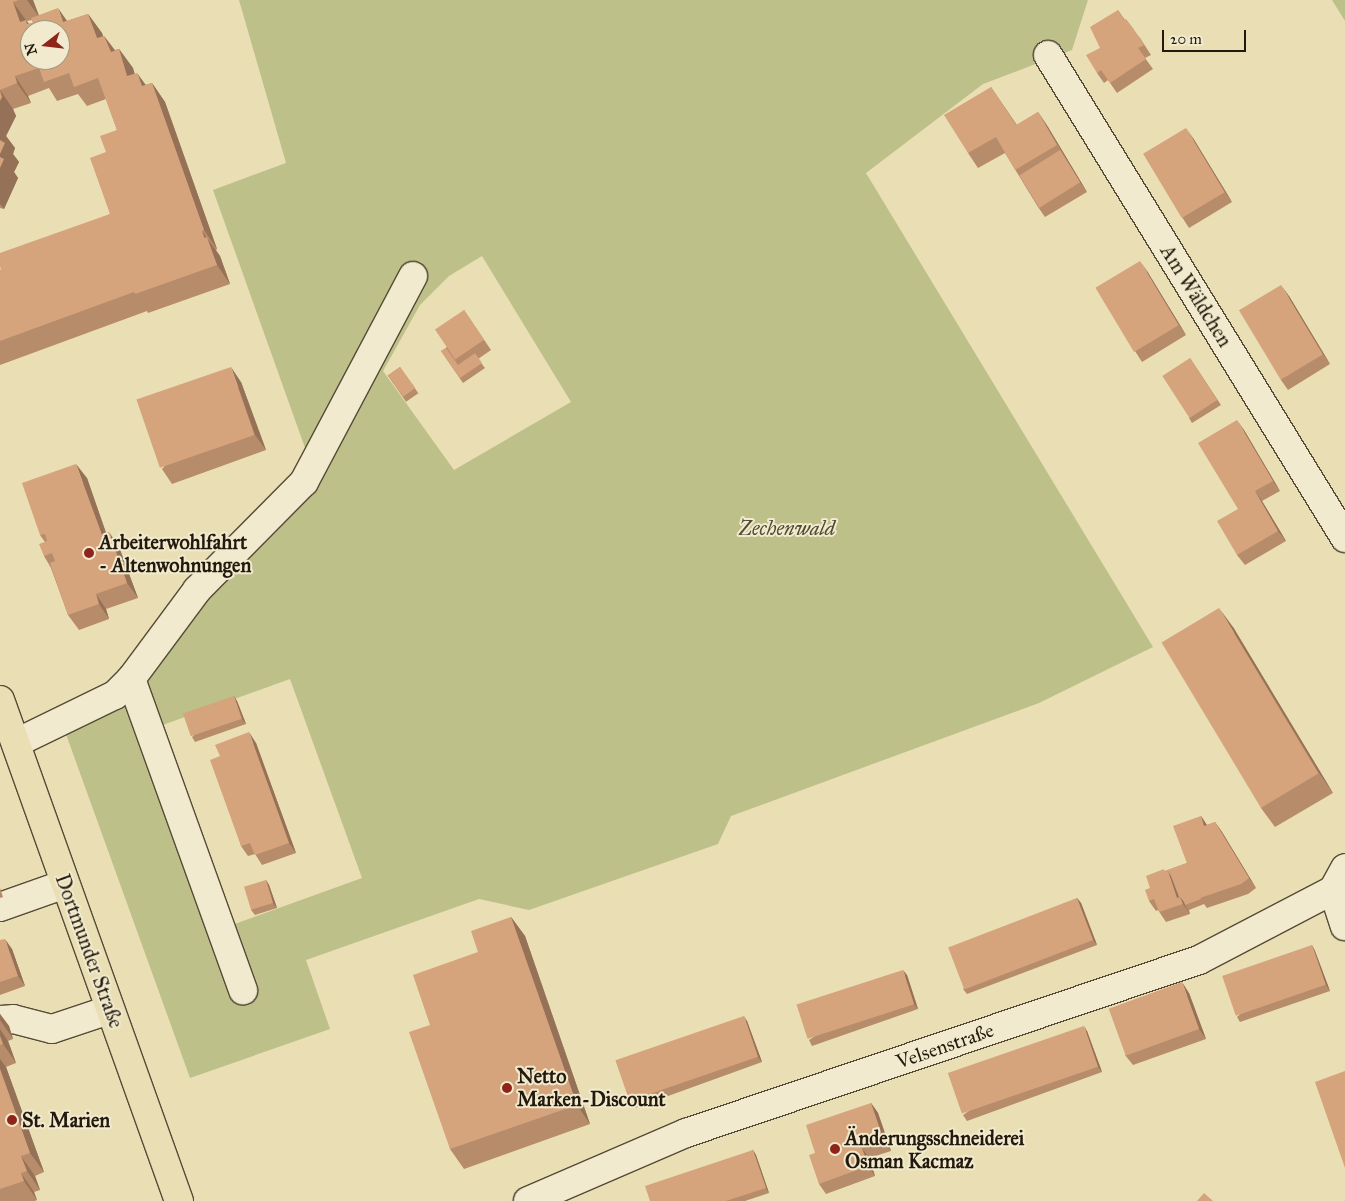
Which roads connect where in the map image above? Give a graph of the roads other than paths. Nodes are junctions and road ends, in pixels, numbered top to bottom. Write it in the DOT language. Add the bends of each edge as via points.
graph roads {
  1 [pos="1048,55"];
  2 [pos="413,276"];
  3 [pos="1345,538"];
  4 [pos="131,679"];
  5 [pos="0,700"];
  6 [pos="16,743"];
  7 [pos="1339,879"];
  8 [pos="65,884"];
  9 [pos="0,907"];
  10 [pos="1345,926"];
  11 [pos="243,990"];
  12 [pos="110,1010"];
  13 [pos="0,1020"];
  14 [pos="179,1201"];
  15 [pos="528,1201"];
  1 -- 3 [label="street, Am Wäldchen"];
  2 -- 4 [label="street" via="304,482 197,590"];
  4 -- 6 [label="street" via="115,695"];
  4 -- 11 [label="street"];
  5 -- 6 [label="main road, Dortmunder Straße"];
  6 -- 8 [label="main road, Dortmunder Straße"];
  7 -- 10 [label="street"];
  7 -- 15 [label="street, Velsenstraße" via="1199,960 686,1133"];
  8 -- 9 [label="street"];
  8 -- 12 [label="main road, Dortmunder Straße"];
  12 -- 13 [label="street" via="52,1029"];
  12 -- 14 [label="main road, Dortmunder Straße"];
}
